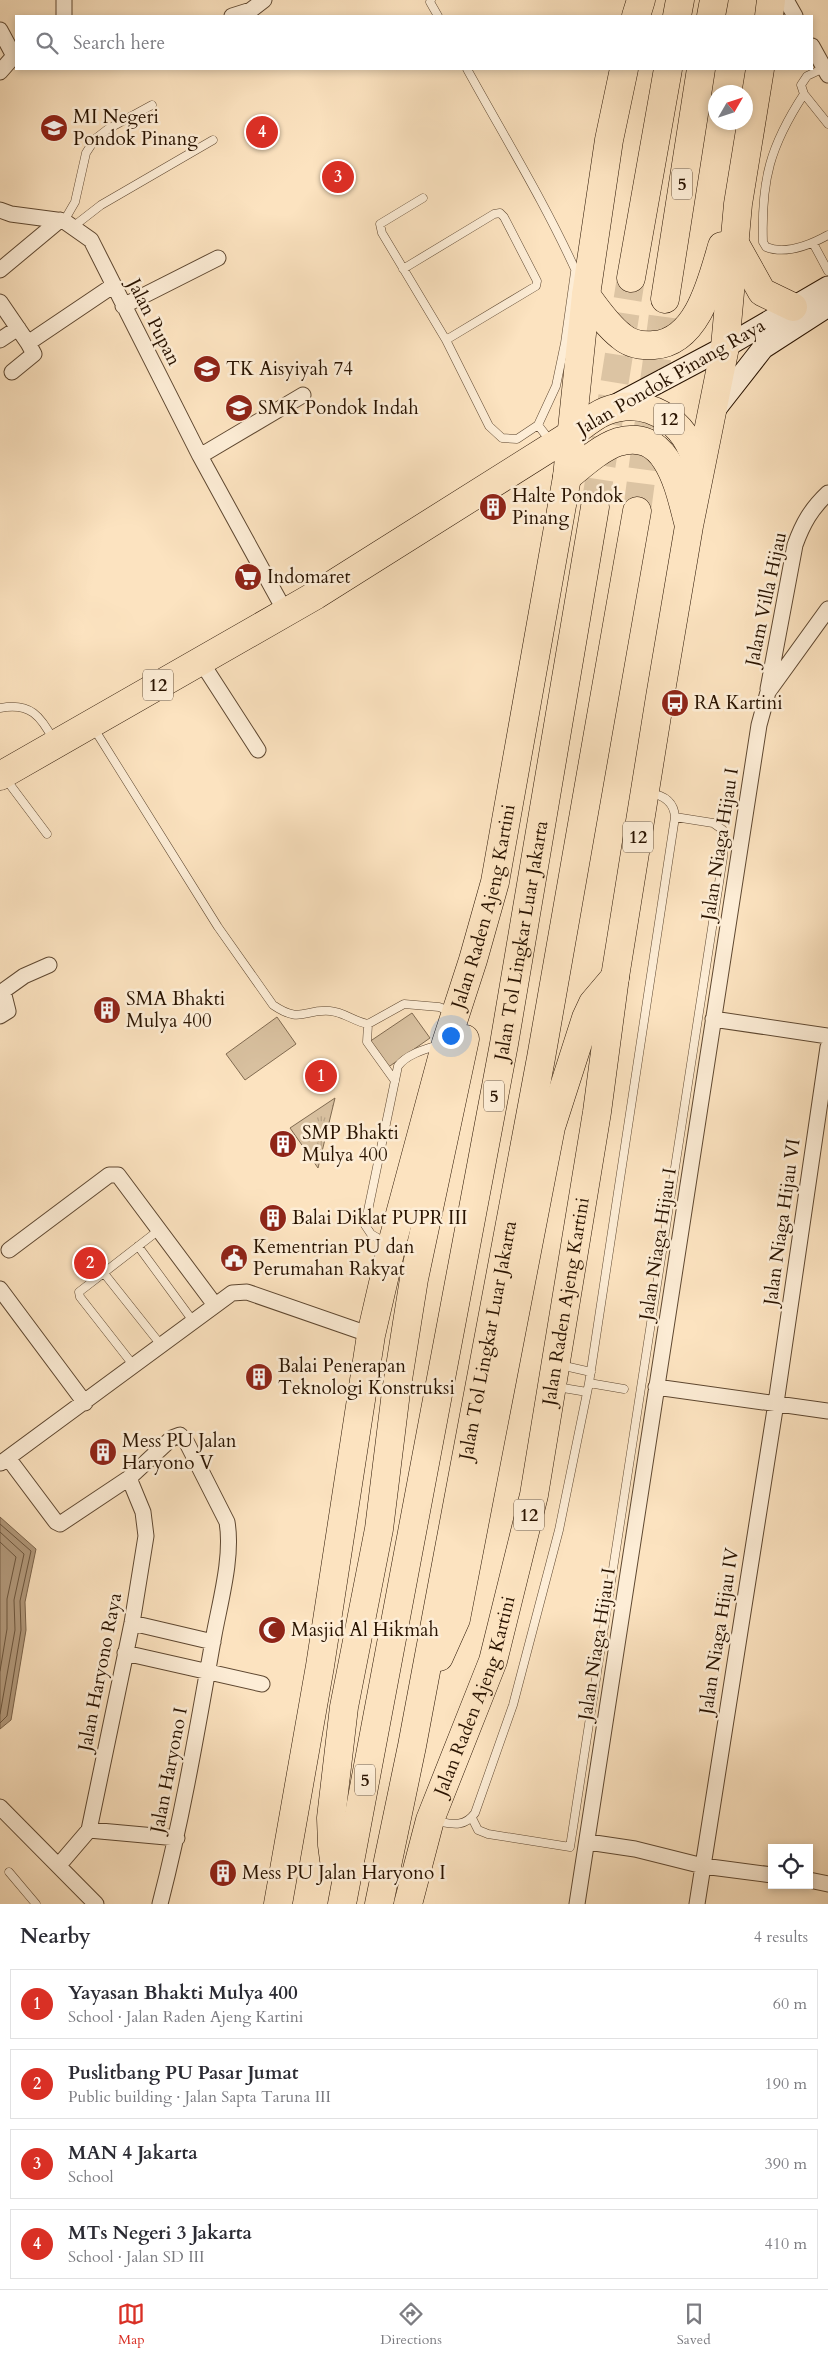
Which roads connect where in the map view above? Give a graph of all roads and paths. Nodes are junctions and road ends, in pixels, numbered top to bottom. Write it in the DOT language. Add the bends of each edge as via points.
graph roads {
  1 [pos="64,0"];
  2 [pos="264,0"];
  3 [pos="431,0"];
  4 [pos="641,0"];
  5 [pos="680,0"];
  6 [pos="714,0"];
  7 [pos="771,0"];
  8 [pos="786,0"];
  9 [pos="64,15"];
  10 [pos="235,15"];
  11 [pos="437,15"];
  12 [pos="636,15"];
  13 [pos="677,15"];
  14 [pos="711,15"];
  15 [pos="768,15"];
  16 [pos="794,15"];
  17 [pos="0,30"];
  18 [pos="813,48"];
  19 [pos="15,56"];
  20 [pos="468,70"];
  21 [pos="624,70"];
  22 [pos="668,70"];
  23 [pos="701,70"];
  24 [pos="760,70"];
  25 [pos="826,71"];
  26 [pos="0,72"];
  27 [pos="804,94"];
  28 [pos="152,105"];
  29 [pos="828,124"];
  30 [pos="213,140"];
  31 [pos="423,198"];
  32 [pos="738,204"];
  33 [pos="0,210"];
  34 [pos="66,222"];
  35 [pos="828,235"];
  36 [pos="733,240"];
  37 [pos="814,243"];
  38 [pos="218,258"];
  39 [pos="403,269"];
  40 [pos="0,270"];
  41 [pos="575,270"];
  42 [pos="828,271"];
  43 [pos="631,278"];
  44 [pos="114,286"];
  45 [pos="828,287"];
  46 [pos="586,296"];
  47 [pos="665,299"];
  48 [pos="0,302"];
  49 [pos="123,306"];
  50 [pos="828,306"];
  51 [pos="793,307"];
  52 [pos="18,328"];
  53 [pos="0,340"];
  54 [pos="446,340"];
  55 [pos="28,343"];
  56 [pos="725,347"];
  57 [pos="12,372"];
  58 [pos="303,395"];
  59 [pos="603,412"];
  60 [pos="714,412"];
  61 [pos="554,435"];
  62 [pos="200,456"];
  63 [pos="567,477"];
  64 [pos="698,478"];
  65 [pos="828,494"];
  66 [pos="595,507"];
  67 [pos="637,511"];
  68 [pos="689,526"];
  69 [pos="828,609"];
  70 [pos="286,613"];
  71 [pos="200,660"];
  72 [pos="768,692"];
  73 [pos="0,708"];
  74 [pos="90,723"];
  75 [pos="56,744"];
  76 [pos="258,750"];
  77 [pos="1,775"];
  78 [pos="644,793"];
  79 [pos="676,817"];
  80 [pos="46,834"];
  81 [pos="473,960"];
  82 [pos="49,965"];
  83 [pos="615,977"];
  84 [pos="455,1013"];
  85 [pos="0,1016"];
  86 [pos="712,1019"];
  87 [pos="366,1024"];
  88 [pos="828,1036"];
  89 [pos="446,1043"];
  90 [pos="828,1047"];
  91 [pos="395,1081"];
  92 [pos="159,1230"];
  93 [pos="138,1246"];
  94 [pos="392,1246"];
  95 [pos="9,1250"];
  96 [pos="102,1272"];
  97 [pos="0,1289"];
  98 [pos="215,1305"];
  99 [pos="193,1321"];
  100 [pos="371,1335"];
  101 [pos="161,1345"];
  102 [pos="134,1366"];
  103 [pos="591,1372"];
  104 [pos="554,1375"];
  105 [pos="589,1383"];
  106 [pos="656,1387"];
  107 [pos="624,1389"];
  108 [pos="587,1392"];
  109 [pos="84,1403"];
  110 [pos="776,1403"];
  111 [pos="828,1411"];
  112 [pos="4,1461"];
  113 [pos="129,1478"];
  114 [pos="132,1623"];
  115 [pos="212,1642"];
  116 [pos="125,1653"];
  117 [pos="207,1673"];
  118 [pos="424,1678"];
  119 [pos="262,1684"];
  120 [pos="1,1810"];
  121 [pos="472,1818"];
  122 [pos="430,1820"];
  123 [pos="88,1830"];
  124 [pos="177,1838"];
  125 [pos="588,1842"];
  126 [pos="59,1865"];
  127 [pos="703,1866"];
  128 [pos="9,1872"];
  129 [pos="348,1874"];
  130 [pos="768,1874"];
  131 [pos="813,1881"];
  132 [pos="828,1884"];
  133 [pos="36,1904"];
  134 [pos="96,1904"];
  135 [pos="160,1904"];
  136 [pos="278,1904"];
  137 [pos="342,1904"];
  138 [pos="379,1904"];
  139 [pos="408,1904"];
  140 [pos="577,1904"];
  141 [pos="697,1904"];
  1 -- 9 [label="street"];
  2 -- 10 [label="street" via="251,10"];
  3 -- 11 [label="lane"];
  4 -- 12 [label="highway"];
  5 -- 13 [label="highway"];
  6 -- 14 [label="highway"];
  7 -- 15 [label="highway"];
  8 -- 16 [label="street"];
  17 -- 19 [label="street"];
  18 -- 25 [label="street"];
  19 -- 26 [label="street"];
  20 -- 41 [label="lane" via="550,214"];
  21 -- 46 [label="highway, Jalan Raden Ajeng Kartini" via="609,140"];
  22 -- 43 [label="highway, 5"];
  23 -- 47 [label="highway, 5"];
  24 -- 32 [label="highway"];
  25 -- 27 [label="lane" via="803,80"];
  27 -- 29 [label="lane"];
  27 -- 37 [label="lane" via="781,132 771,158 764,200 763,242 771,249 784,250"];
  28 -- 34 [label="lane" via="95,139 86,153 75,202"];
  30 -- 34 [label="lane"];
  31 -- 39 [label="lane" via="380,224"];
  32 -- 36 [label="highway, Jalan Raden Ajeng Kartini"];
  32 -- 46 [label="highway" via="702,303 688,326 669,341 647,346 622,338"];
  33 -- 34 [label="street"];
  34 -- 40 [label="street"];
  34 -- 44 [label="street, Jalan Pupan" via="91,240"];
  35 -- 37 [label="lane"];
  36 -- 51 [label="highway" via="762,292"];
  36 -- 56 [label="highway, Jalan Raden Ajeng Kartini"];
  37 -- 42 [label="lane"];
  38 -- 49 [label="street"];
  39 -- 54 [label="lane"];
  39 -- 54 [label="lane" via="494,214 500,213 504,217 537,281 536,286"];
  41 -- 46 [label="lane"];
  41 -- 61 [label="lane" via="556,386"];
  44 -- 49 [label="street, Jalan Pupan"];
  44 -- 55 [label="street"];
  45 -- 51 [label="main road, Jalan Pondok Pinang Raya"];
  46 -- 61 [label="highway, Jalan Raden Ajeng Kartini"];
  48 -- 52 [label="street"];
  49 -- 62 [label="street, Jalan Pupan"];
  50 -- 60 [label="main road, Jalan Pondok Pinang Raya" via="763,348"];
  51 -- 56 [label="main road, Jalan Pondok Pinang Raya"];
  52 -- 53 [label="street"];
  52 -- 55 [label="street"];
  54 -- 61 [label="lane" via="489,426 502,438"];
  55 -- 57 [label="street" via="34,354"];
  56 -- 59 [label="main road, Jalan Pondok Pinang Raya"];
  56 -- 60 [label="highway, Jalan Raden Ajeng Kartini / 12"];
  58 -- 62 [label="street"];
  59 -- 61 [label="highway, Jalan Pondok Pinang Raya / 12"];
  59 -- 64 [label="highway, Jalan Raden Ajeng Kartini / 12" via="626,407 648,409 676,424 693,448"];
  60 -- 64 [label="highway, Jalan Raden Ajeng Kartini / 12"];
  61 -- 63 [label="highway, Jalan Raden Ajeng Kartini"];
  61 -- 70 [label="highway, Jalan Pondok Pinang Raya / 12"];
  62 -- 70 [label="street, Jalan Pupan"];
  63 -- 68 [label="highway" via="617,442 629,440 657,448 672,469"];
  63 -- 81 [label="highway, Jalan Raden Ajeng Kartini" via="495,882"];
  64 -- 68 [label="highway, Jalan Raden Ajeng Kartini / 12"];
  65 -- 72 [label="street, Jalam Villa Hijau" via="807,516 795,545"];
  66 -- 129 [label="highway, Jalan Tol Lingkar Luar Jakarta / 5" via="500,1063"];
  67 -- 118 [label="highway, Jalan Tol Lingkar Luar Jakarta / 5" via="541,1058"];
  68 -- 78 [label="highway, Jalan Raden Ajeng Kartini / 12"];
  69 -- 72 [label="street, Jalan Niaga Hijau I"];
  70 -- 71 [label="highway, Jalan Pondok Pinang Raya / 12"];
  71 -- 74 [label="highway, Jalan Pondok Pinang Raya / 12"];
  71 -- 76 [label="street"];
  72 -- 86 [label="street, Jalan Niaga Hijau I" via="759,725"];
  73 -- 75 [label="lane" via="23,707 35,713"];
  74 -- 75 [label="highway, Jalan Pondok Pinang Raya / 12"];
  74 -- 87 [label="lane" via="218,928 273,1005 286,1014 338,1013"];
  75 -- 77 [label="highway, Jalan Pondok Pinang Raya / 12"];
  77 -- 80 [label="lane"];
  78 -- 79 [label="lane" via="664,797 675,809"];
  78 -- 83 [label="highway, Jalan Raden Ajeng Kartini / 12"];
  79 -- 103 [label="lane"];
  79 -- 121 [label="lane" via="713,823 723,830 723,857 570,1847 488,1834 478,1830"];
  81 -- 84 [label="highway, Jalan Raden Ajeng Kartini"];
  81 -- 129 [label="highway" via="474,997 414,1279 379,1529 344,1707 331,1818 334,1860"];
  82 -- 85 [label="street" via="24,976 3,991 8,1011"];
  83 -- 104 [label="highway, Jalan Raden Ajeng Kartini / 12" via="597,1112"];
  83 -- 118 [label="highway" via="586,1018 551,1127 456,1619 444,1650"];
  84 -- 87 [label="lane" via="439,1007 404,1004"];
  84 -- 89 [label="highway, Jalan Raden Ajeng Kartini"];
  86 -- 88 [label="street"];
  86 -- 106 [label="street, Jalan Niaga Hijau I"];
  87 -- 91 [label="lane" via="367,1042"];
  89 -- 91 [label="lane" via="402,1061"];
  89 -- 94 [label="highway, Jalan Raden Ajeng Kartini"];
  90 -- 110 [label="street, Jalan Niaga Hijau VI"];
  91 -- 94 [label="lane" via="365,1225 371,1234"];
  92 -- 93 [label="lane"];
  92 -- 95 [label="street" via="124,1181 118,1175 109,1175"];
  92 -- 98 [label="street"];
  93 -- 96 [label="lane"];
  93 -- 99 [label="lane"];
  94 -- 100 [label="highway, Jalan Raden Ajeng Kartini"];
  96 -- 101 [label="lane"];
  96 -- 102 [label="lane" via="83,1287 80,1297"];
  97 -- 109 [label="street"];
  98 -- 99 [label="street"];
  98 -- 100 [label="street" via="232,1293 247,1292"];
  99 -- 101 [label="street"];
  100 -- 136 [label="highway, Jalan Raden Ajeng Kartini" via="320,1666"];
  101 -- 102 [label="street"];
  102 -- 109 [label="street"];
  103 -- 104 [label="lane"];
  103 -- 105 [label="lane"];
  104 -- 108 [label="lane"];
  104 -- 122 [label="highway, Jalan Raden Ajeng Kartini / 12" via="534,1495 493,1661"];
  105 -- 107 [label="lane"];
  105 -- 108 [label="lane"];
  106 -- 110 [label="street"];
  106 -- 125 [label="street, Jalan Niaga Hijau I"];
  108 -- 121 [label="lane" via="559,1530 513,1705"];
  109 -- 112 [label="street"];
  110 -- 111 [label="street"];
  110 -- 127 [label="street, Jalan Niaga Hijau IV"];
  112 -- 113 [label="street" via="60,1524"];
  113 -- 114 [label="street, Jalan Haryono Raya" via="143,1512 146,1530"];
  113 -- 115 [label="street, Jalan Haryono I" via="172,1438 180,1435 188,1443 219,1504 229,1534"];
  114 -- 115 [label="street"];
  114 -- 116 [label="street, Jalan Haryono Raya"];
  115 -- 117 [label="street, Jalan Haryono I"];
  116 -- 117 [label="street"];
  116 -- 123 [label="street, Jalan Haryono Raya"];
  117 -- 119 [label="street"];
  117 -- 124 [label="street, Jalan Haryono I"];
  118 -- 138 [label="highway, Jalan Tol Lingkar Luar Jakarta / 5"];
  120 -- 126 [label="street"];
  121 -- 122 [label="lane" via="461,1825"];
  122 -- 139 [label="highway, Jalan Raden Ajeng Kartini / 12"];
  123 -- 124 [label="street"];
  123 -- 126 [label="street, Jalan Haryono Raya"];
  124 -- 135 [label="street, Jalan Haryono I"];
  125 -- 127 [label="street" via="635,1849"];
  125 -- 140 [label="street, Jalan Niaga Hijau I"];
  126 -- 134 [label="street"];
  127 -- 130 [label="street"];
  127 -- 141 [label="street, Jalan Niaga Hijau IV"];
  128 -- 133 [label="lane"];
  129 -- 137 [label="highway, Jalan Tol Lingkar Luar Jakarta / 5"];
  131 -- 132 [label="street"];
}
